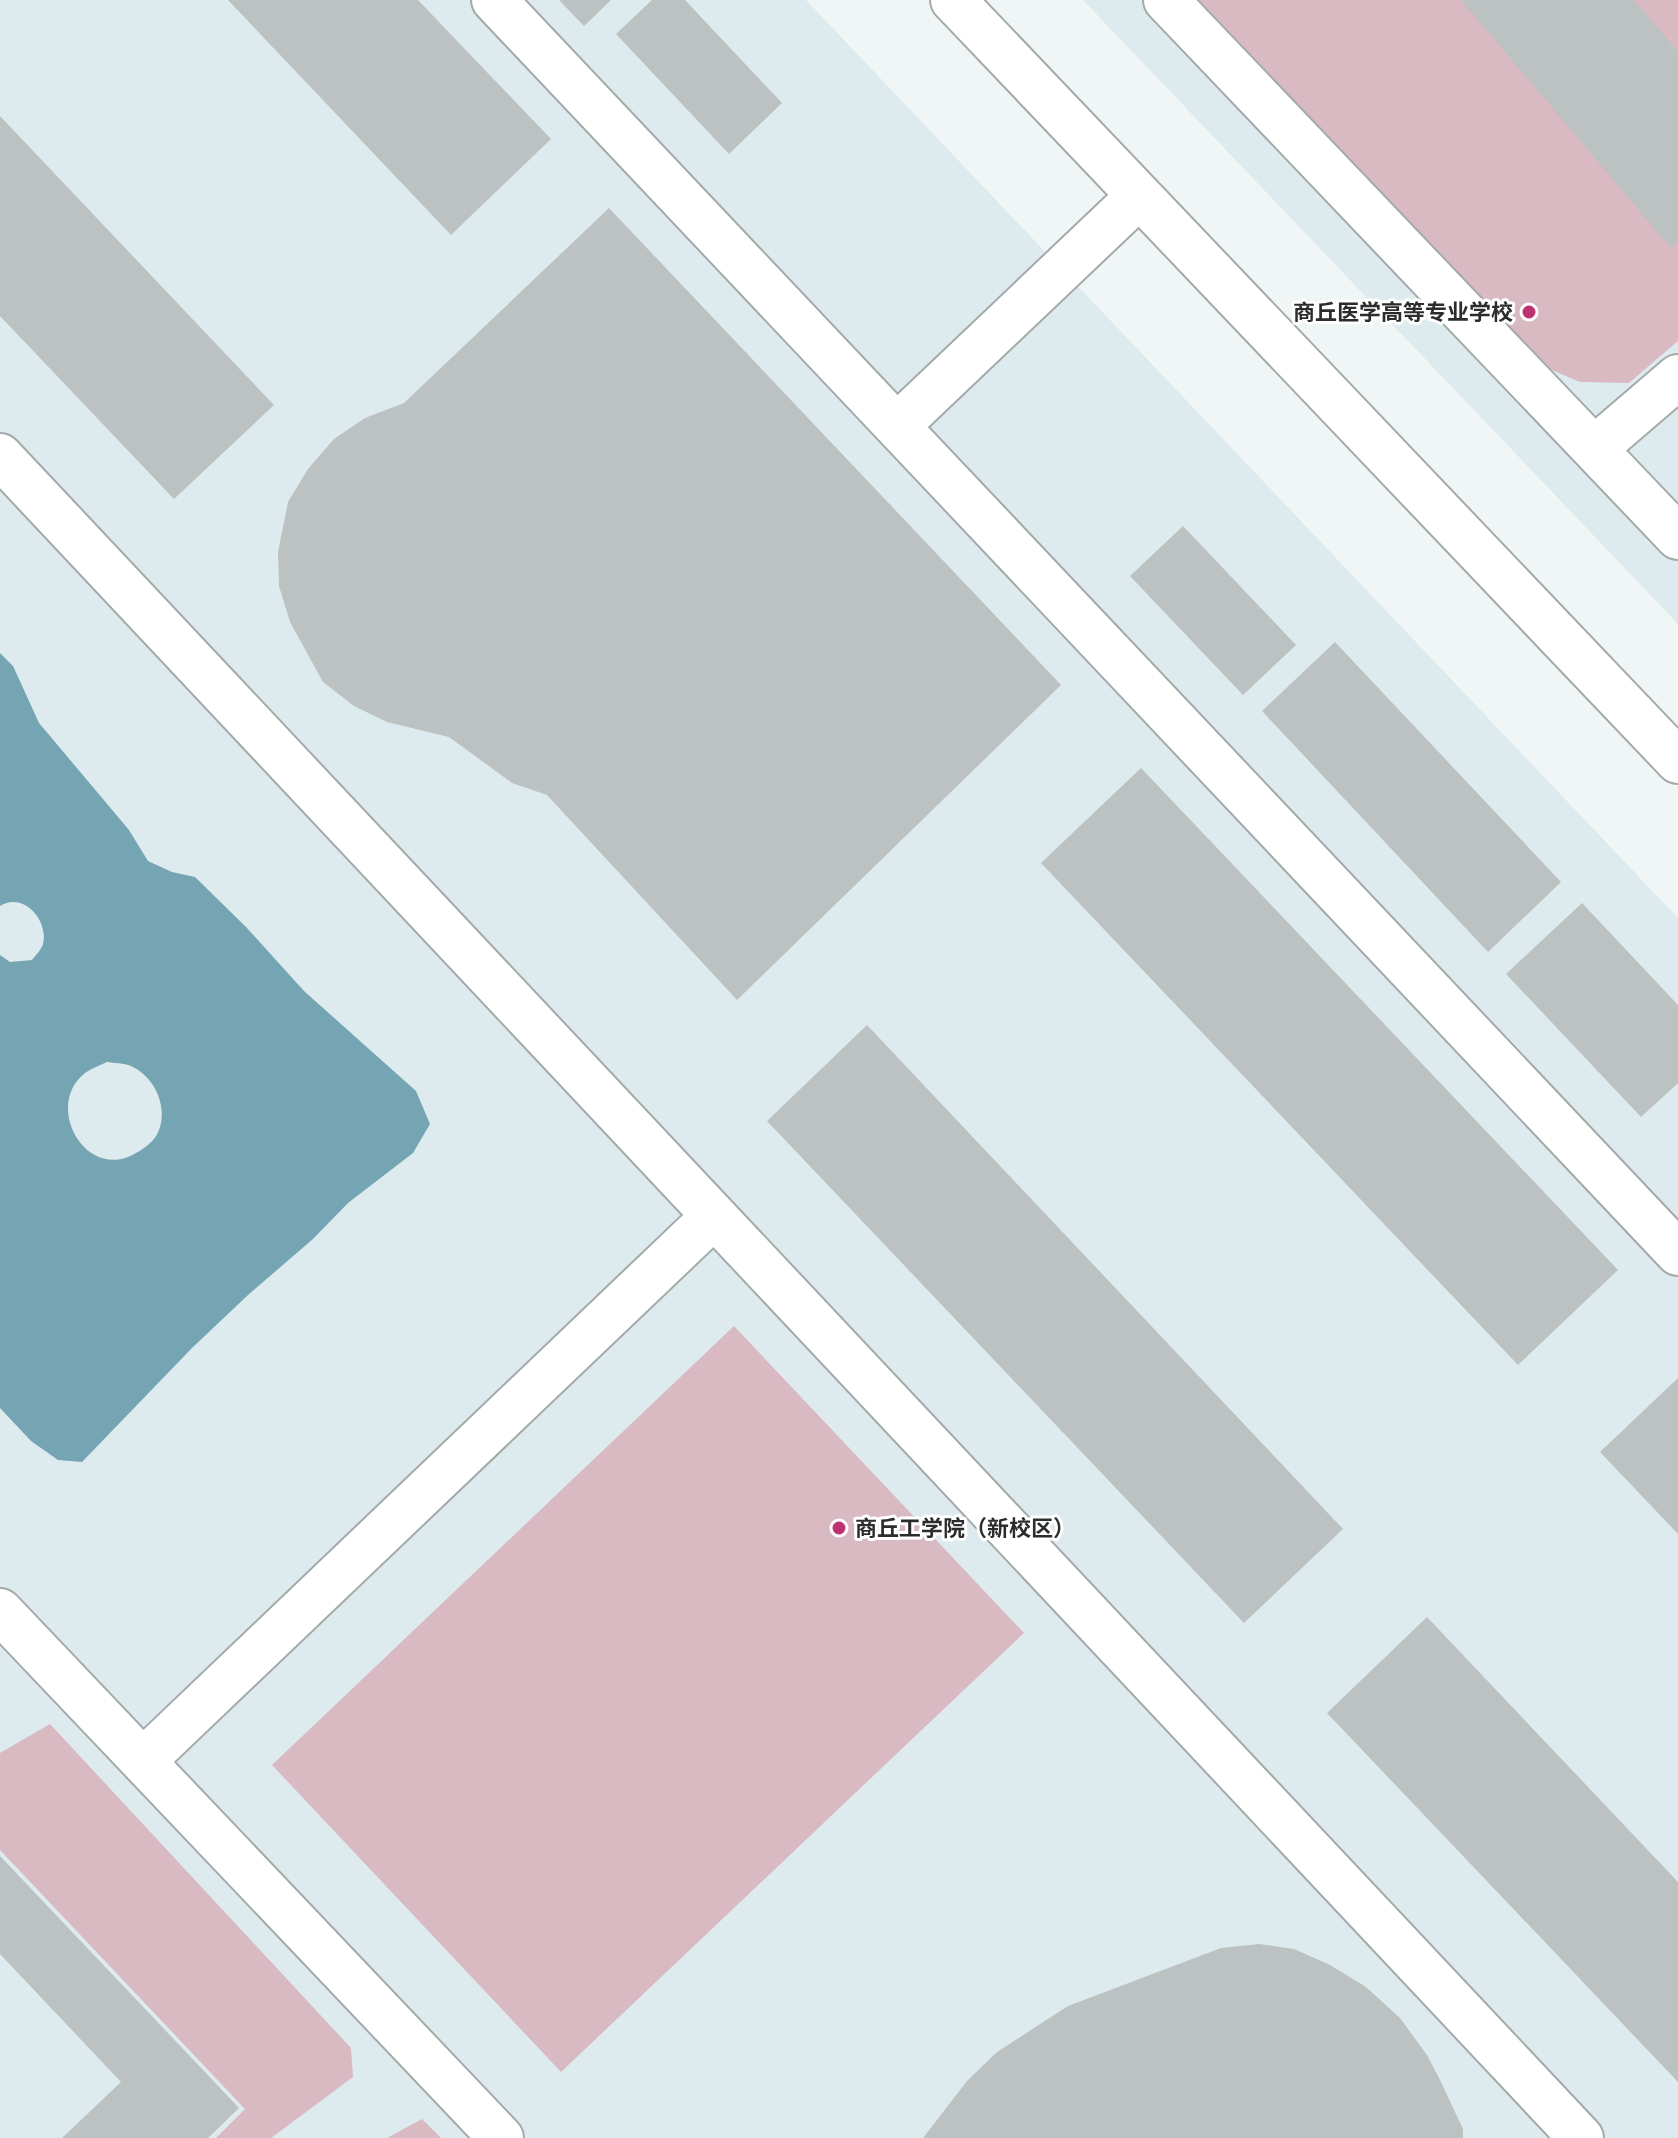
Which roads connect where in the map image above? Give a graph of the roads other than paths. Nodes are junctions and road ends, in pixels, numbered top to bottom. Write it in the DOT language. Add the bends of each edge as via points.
graph roads {
  1 [pos="494,0"];
  2 [pos="953,0"];
  3 [pos="1166,0"];
  4 [pos="1139,196"];
  5 [pos="1678,377"];
  6 [pos="897,426"];
  7 [pos="1594,449"];
  8 [pos="0,456"];
  9 [pos="1678,537"];
  10 [pos="1678,761"];
  11 [pos="714,1216"];
  12 [pos="1678,1253"];
  13 [pos="0,1611"];
  14 [pos="143,1761"];
  15 [pos="501,2138"];
  16 [pos="1581,2138"];
  1 -- 6 [label="street"];
  2 -- 4 [label="street"];
  3 -- 7 [label="street"];
  4 -- 6 [label="street"];
  4 -- 10 [label="street"];
  5 -- 7 [label="street"];
  6 -- 12 [label="street"];
  7 -- 9 [label="street"];
  8 -- 11 [label="street"];
  11 -- 14 [label="street"];
  11 -- 16 [label="street"];
  13 -- 14 [label="street"];
  14 -- 15 [label="street"];
}
